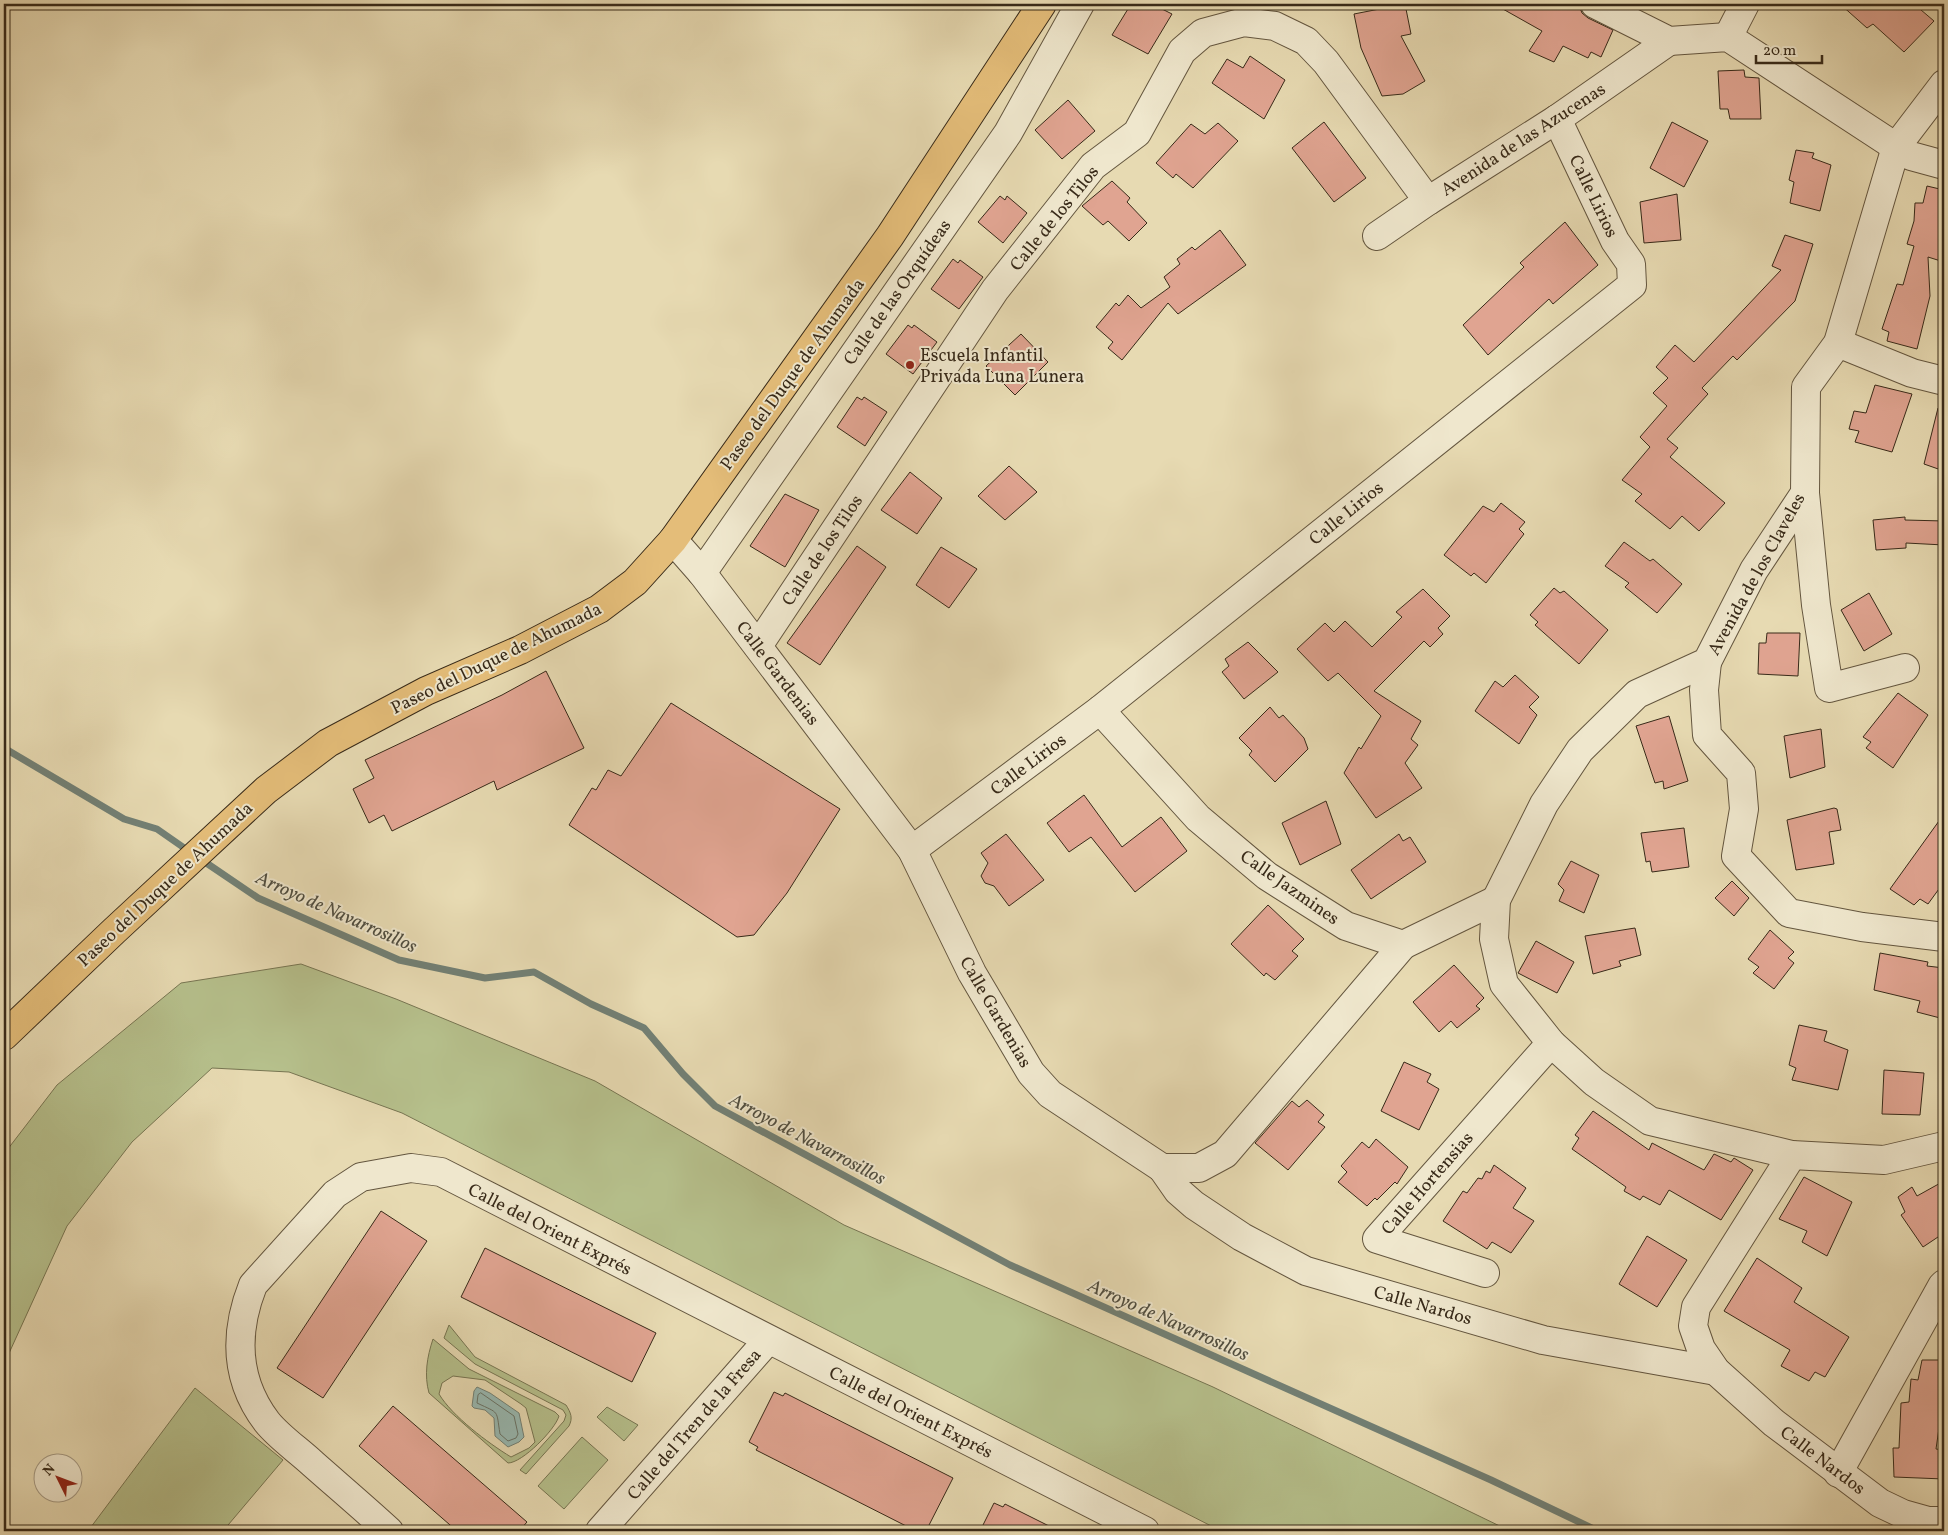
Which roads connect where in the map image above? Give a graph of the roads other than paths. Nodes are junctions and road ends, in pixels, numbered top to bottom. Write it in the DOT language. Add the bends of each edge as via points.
graph roads {
  1 [pos="1042,4"];
  2 [pos="1080,4"];
  3 [pos="1594,4"];
  4 [pos="1745,4"];
  5 [pos="1728,37"];
  6 [pos="1669,41"];
  7 [pos="1944,84"];
  8 [pos="1557,119"];
  9 [pos="1896,147"];
  10 [pos="1944,165"];
  11 [pos="1428,201"];
  12 [pos="1377,236"];
  13 [pos="1838,343"];
  14 [pos="1944,381"];
  15 [pos="1805,493"];
  16 [pos="673,540"];
  17 [pos="702,573"];
  18 [pos="758,646"];
  19 [pos="1708,662"];
  20 [pos="1905,668"];
  21 [pos="1100,710"];
  22 [pos="912,850"];
  23 [pos="1496,900"];
  24 [pos="1944,937"];
  25 [pos="1403,945"];
  26 [pos="4,1036"];
  27 [pos="1551,1043"];
  28 [pos="1944,1146"];
  29 [pos="1792,1155"];
  30 [pos="1162,1168"];
  31 [pos="1485,1273"];
  32 [pos="1944,1284"];
  33 [pos="768,1340"];
  34 [pos="1716,1371"];
  35 [pos="1838,1473"];
  36 [pos="1944,1521"];
  37 [pos="390,1531"];
  38 [pos="600,1531"];
  39 [pos="1145,1531"];
  1 -- 16 [label="main road, Paseo del Duque de Ahumada" via="890,236"];
  2 -- 17 [label="street, Calle de las Orquídeas" via="1008,133"];
  3 -- 6 [label="street"];
  4 -- 5 [label="street"];
  5 -- 6 [label="street"];
  5 -- 9 [label="street"];
  6 -- 8 [label="street, Avenida de las Azucenas"];
  7 -- 9 [label="street, Avenida de los Claveles"];
  8 -- 11 [label="street, Avenida de las Azucenas"];
  8 -- 21 [label="street, Calle Lirios" via="1615,241 1631,264 1632,285"];
  9 -- 10 [label="street" via="1911,156"];
  9 -- 13 [label="street, Avenida de los Claveles"];
  11 -- 12 [label="street, Avenida de las Azucenas"];
  11 -- 18 [label="street, Calle de los Tilos" via="1326,62 1306,41 1275,26 1244,22 1203,33 1182,52 1137,133 1093,166 995,290"];
  13 -- 14 [label="street" via="1912,373"];
  13 -- 15 [label="street, Avenida de los Claveles" via="1806,387"];
  15 -- 19 [label="street, Avenida de los Claveles" via="1754,570"];
  15 -- 20 [label="street" via="1816,605 1829,688"];
  16 -- 17 [label="street, Calle Gardenias"];
  16 -- 26 [label="main road, Paseo del Duque de Ahumada" via="635,582 598,609 520,650 426,691 328,743 266,790"];
  17 -- 18 [label="street, Calle Gardenias"];
  18 -- 22 [label="street, Calle Gardenias"];
  19 -- 23 [label="street, Avenida de los Claveles" via="1637,694 1580,750 1544,804"];
  19 -- 24 [label="street" via="1704,690 1707,735 1741,773 1744,809 1736,856 1789,913 1862,927"];
  21 -- 22 [label="street, Calle Lirios"];
  21 -- 25 [label="street, Calle Jazmines" via="1198,818 1267,876 1346,926"];
  22 -- 30 [label="street, Calle Gardenias" via="972,972 1031,1074 1050,1094"];
  23 -- 25 [label="street"];
  23 -- 27 [label="street, Avenida de los Claveles" via="1494,939 1504,984"];
  25 -- 30 [label="street" via="1224,1154 1199,1168"];
  27 -- 29 [label="street, Avenida de los Claveles" via="1594,1082 1650,1121"];
  27 -- 31 [label="street, Calle Hortensias" via="1377,1239"];
  28 -- 29 [label="street, Avenida de los Claveles" via="1884,1160"];
  29 -- 34 [label="street, Calle Nardos" via="1696,1306 1693,1326 1701,1349"];
  30 -- 34 [label="street, Calle Nardos" via="1178,1191 1194,1205 1242,1237 1306,1271 1543,1340"];
  32 -- 35 [label="street"];
  33 -- 37 [label="street, Calle del Orient Exprés" via="441,1172 411,1168 361,1177 335,1194 253,1285 240,1336 242,1374 252,1400 268,1423"];
  33 -- 38 [label="street, Calle del Tren de la Fresa"];
  33 -- 39 [label="street, Calle del Orient Exprés"];
  34 -- 35 [label="street, Calle Nardos" via="1774,1424"];
  35 -- 36 [label="street, Calle Nardos" via="1880,1503 1903,1514 1928,1521"];
}
